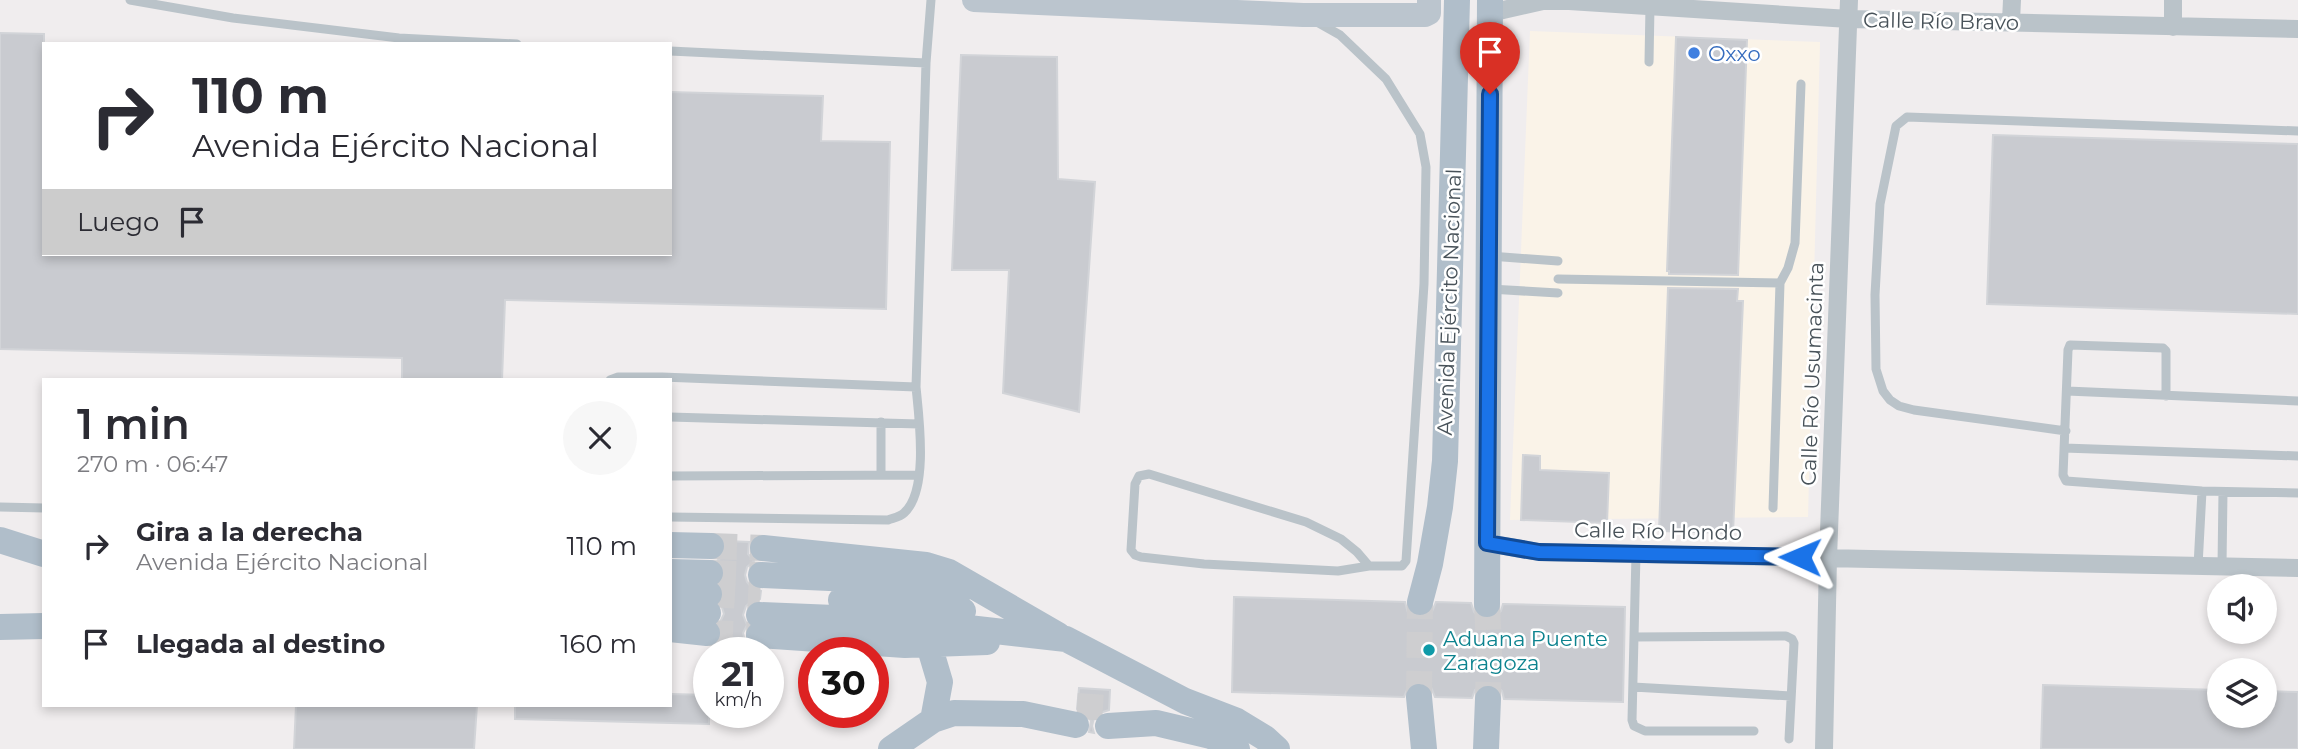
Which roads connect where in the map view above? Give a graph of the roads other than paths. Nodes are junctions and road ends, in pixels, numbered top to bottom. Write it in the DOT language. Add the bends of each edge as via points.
graph roads {
  1 [pos="130,0"];
  2 [pos="931,0"];
  3 [pos="974,0"];
  4 [pos="1429,0"];
  5 [pos="1457,0"];
  6 [pos="1542,0"];
  7 [pos="1569,0"];
  8 [pos="1849,0"];
  9 [pos="2012,0"];
  10 [pos="2174,0"];
  11 [pos="1097,2"];
  12 [pos="1486,4"];
  13 [pos="1650,6"];
  14 [pos="1718,6"];
  15 [pos="1303,15"];
  16 [pos="1849,19"];
  17 [pos="2011,21"];
  18 [pos="2173,27"];
  19 [pos="2298,29"];
  20 [pos="478,42"];
  21 [pos="672,51"];
  22 [pos="926,62"];
  23 [pos="1649,62"];
  24 [pos="1801,84"];
  25 [pos="2298,131"];
  26 [pos="1490,256"];
  27 [pos="1558,261"];
  28 [pos="1558,279"];
  29 [pos="1780,283"];
  30 [pos="1489,289"];
  31 [pos="1558,293"];
  32 [pos="615,378"];
  33 [pos="916,387"];
  34 [pos="2067,391"];
  35 [pos="2166,396"];
  36 [pos="2298,401"];
  37 [pos="672,417"];
  38 [pos="881,422"];
  39 [pos="919,424"];
  40 [pos="2066,431"];
  41 [pos="2064,448"];
  42 [pos="2298,456"];
  43 [pos="881,475"];
  44 [pos="919,475"];
  45 [pos="672,477"];
  46 [pos="2202,491"];
  47 [pos="2223,492"];
  48 [pos="2298,492"];
  49 [pos="0,508"];
  50 [pos="42,508"];
  51 [pos="1773,508"];
  52 [pos="672,517"];
  53 [pos="0,540"];
  54 [pos="42,540"];
  55 [pos="1487,543"];
  56 [pos="672,545"];
  57 [pos="711,546"];
  58 [pos="762,548"];
  59 [pos="42,553"];
  60 [pos="1636,554"];
  61 [pos="1828,558"];
  62 [pos="1369,566"];
  63 [pos="2198,566"];
  64 [pos="2222,566"];
  65 [pos="2298,568"];
  66 [pos="672,574"];
  67 [pos="672,593"];
  68 [pos="1420,602"];
  69 [pos="708,603"];
  70 [pos="1487,604"];
  71 [pos="760,606"];
  72 [pos="672,612"];
  73 [pos="42,626"];
  74 [pos="0,627"];
  75 [pos="672,628"];
  76 [pos="1634,637"];
  77 [pos="1066,639"];
  78 [pos="929,645"];
  79 [pos="1633,687"];
  80 [pos="1791,696"];
  81 [pos="1419,697"];
  82 [pos="1488,699"];
  83 [pos="1077,716"];
  84 [pos="1108,717"];
  85 [pos="933,720"];
  86 [pos="1754,731"];
  87 [pos="1789,738"];
  88 [pos="891,749"];
  89 [pos="1237,749"];
  90 [pos="1277,749"];
  91 [pos="1424,749"];
  92 [pos="1486,749"];
  93 [pos="1824,749"];
  1 -- 20 [label="lane" via="233,18 399,38"];
  2 -- 22 [label="lane"];
  3 -- 11 [label="street"];
  4 -- 15 [label="street" via="1425,15"];
  5 -- 68 [label="main road, Avenida Ejército Nacional" via="1445,461"];
  6 -- 7 [label="street, Calle Río Bravo"];
  6 -- 12 [label="street, Calle Río Bravo"];
  7 -- 13 [label="street, Calle Río Bravo"];
  8 -- 16 [label="street, Calle Río Usumacinta"];
  9 -- 17 [label="street"];
  10 -- 18 [label="street"];
  11 -- 15 [label="street"];
  12 -- 26 [label="main road, Avenida Ejército Nacional"];
  13 -- 14 [label="street, Calle Río Bravo"];
  13 -- 23 [label="lane"];
  14 -- 16 [label="street, Calle Río Bravo"];
  15 -- 62 [label="lane" via="1340,35 1386,79 1420,134 1426,167 1424,284 1406,561 1402,566"];
  16 -- 17 [label="street, Calle Río Bravo"];
  16 -- 61 [label="street, Calle Río Usumacinta"];
  17 -- 18 [label="street, Calle Río Bravo"];
  18 -- 19 [label="street, Calle Río Bravo"];
  21 -- 22 [label="lane"];
  22 -- 33 [label="lane"];
  24 -- 29 [label="lane" via="1795,243"];
  25 -- 40 [label="lane" via="1907,117 1896,126 1880,204 1875,295 1876,369 1883,391 1899,406 1914,410"];
  26 -- 27 [label="lane"];
  26 -- 30 [label="main road, Avenida Ejército Nacional"];
  28 -- 29 [label="lane"];
  29 -- 51 [label="lane"];
  30 -- 31 [label="lane"];
  30 -- 55 [label="main road, Avenida Ejército Nacional"];
  32 -- 33 [label="lane"];
  33 -- 39 [label="lane"];
  34 -- 35 [label="lane"];
  34 -- 35 [label="lane" via="2070,345 2163,348"];
  34 -- 40 [label="lane"];
  35 -- 36 [label="lane"];
  37 -- 38 [label="lane"];
  38 -- 39 [label="lane"];
  38 -- 43 [label="lane"];
  39 -- 44 [label="lane"];
  40 -- 41 [label="lane"];
  41 -- 42 [label="lane"];
  41 -- 46 [label="lane" via="2063,475 2068,482"];
  43 -- 44 [label="lane"];
  43 -- 45 [label="lane"];
  44 -- 52 [label="lane" via="905,513 888,520"];
  46 -- 47 [label="lane"];
  46 -- 63 [label="lane"];
  47 -- 48 [label="lane"];
  47 -- 64 [label="lane"];
  49 -- 50 [label="lane"];
  53 -- 54 [label="main road"];
  53 -- 59 [label="main road"];
  55 -- 60 [label="street, Calle Río Hondo" via="1539,552"];
  55 -- 70 [label="main road, Avenida Ejército Nacional"];
  56 -- 57 [label="main road"];
  58 -- 77 [label="main road" via="926,565 949,572"];
  60 -- 61 [label="street, Calle Río Hondo"];
  60 -- 76 [label="lane"];
  61 -- 63 [label="street, Calle Río Hondo"];
  61 -- 93 [label="street, Calle Río Usumacinta"];
  62 -- 62 [label="lane" via="1338,571 1138,556 1131,551 1137,479 1149,474 1306,522 1341,539"];
  63 -- 64 [label="street, Calle Río Hondo"];
  64 -- 65 [label="street, Calle Río Hondo"];
  66 -- 69 [label="main road"];
  67 -- 69 [label="main road"];
  69 -- 72 [label="main road"];
  69 -- 75 [label="main road"];
  71 -- 77 [label="main road"];
  71 -- 77 [label="main road" via="919,582 943,587"];
  71 -- 78 [label="main road" via="905,645"];
  73 -- 74 [label="main road"];
  76 -- 79 [label="lane"];
  76 -- 80 [label="lane" via="1790,637 1794,643"];
  77 -- 78 [label="main road"];
  77 -- 90 [label="main road" via="1185,701 1237,721"];
  78 -- 85 [label="main road" via="940,682"];
  79 -- 80 [label="lane"];
  79 -- 86 [label="lane" via="1632,720 1642,731"];
  80 -- 87 [label="lane"];
  81 -- 91 [label="main road"];
  82 -- 92 [label="main road"];
  83 -- 85 [label="main road" via="954,713"];
  84 -- 89 [label="main road" via="1210,736"];
  85 -- 88 [label="main road"];
}
